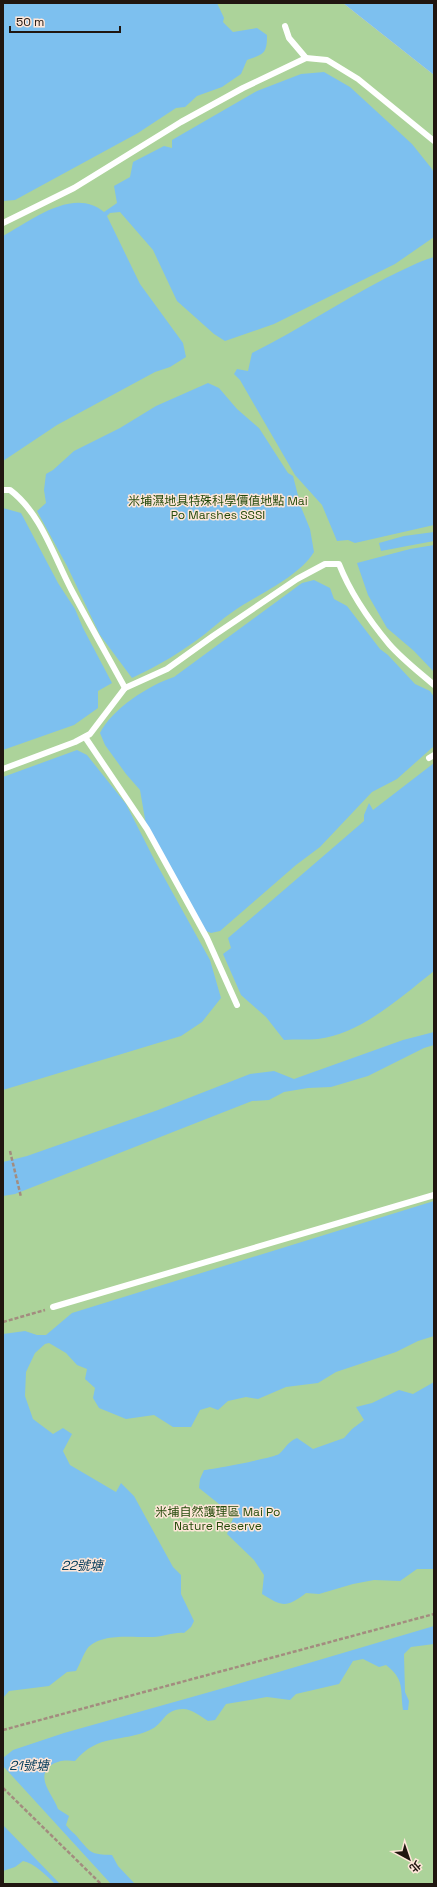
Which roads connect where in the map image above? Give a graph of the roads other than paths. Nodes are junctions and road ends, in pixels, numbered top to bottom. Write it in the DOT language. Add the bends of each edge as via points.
graph roads {
  1 [pos="285,26"];
  2 [pos="306,58"];
  3 [pos="434,141"];
  4 [pos="3,223"];
  5 [pos="3,490"];
  6 [pos="434,685"];
  7 [pos="125,688"];
  8 [pos="85,736"];
  9 [pos="3,769"];
  10 [pos="237,1005"];
  11 [pos="434,1195"];
  12 [pos="53,1308"];
  1 -- 2 [label="lane" via="289,38"];
  2 -- 3 [label="lane" via="327,60 358,79"];
  2 -- 4 [label="lane" via="243,88 181,122 74,188"];
  5 -- 7 [label="lane" via="14,493 34,514 72,592"];
  6 -- 7 [label="lane" via="389,645 345,578 339,564 325,564 297,579 167,669"];
  7 -- 8 [label="lane" via="90,734"];
  8 -- 9 [label="lane"];
  8 -- 10 [label="lane" via="147,829 207,938"];
  11 -- 12 [label="lane"];
}
